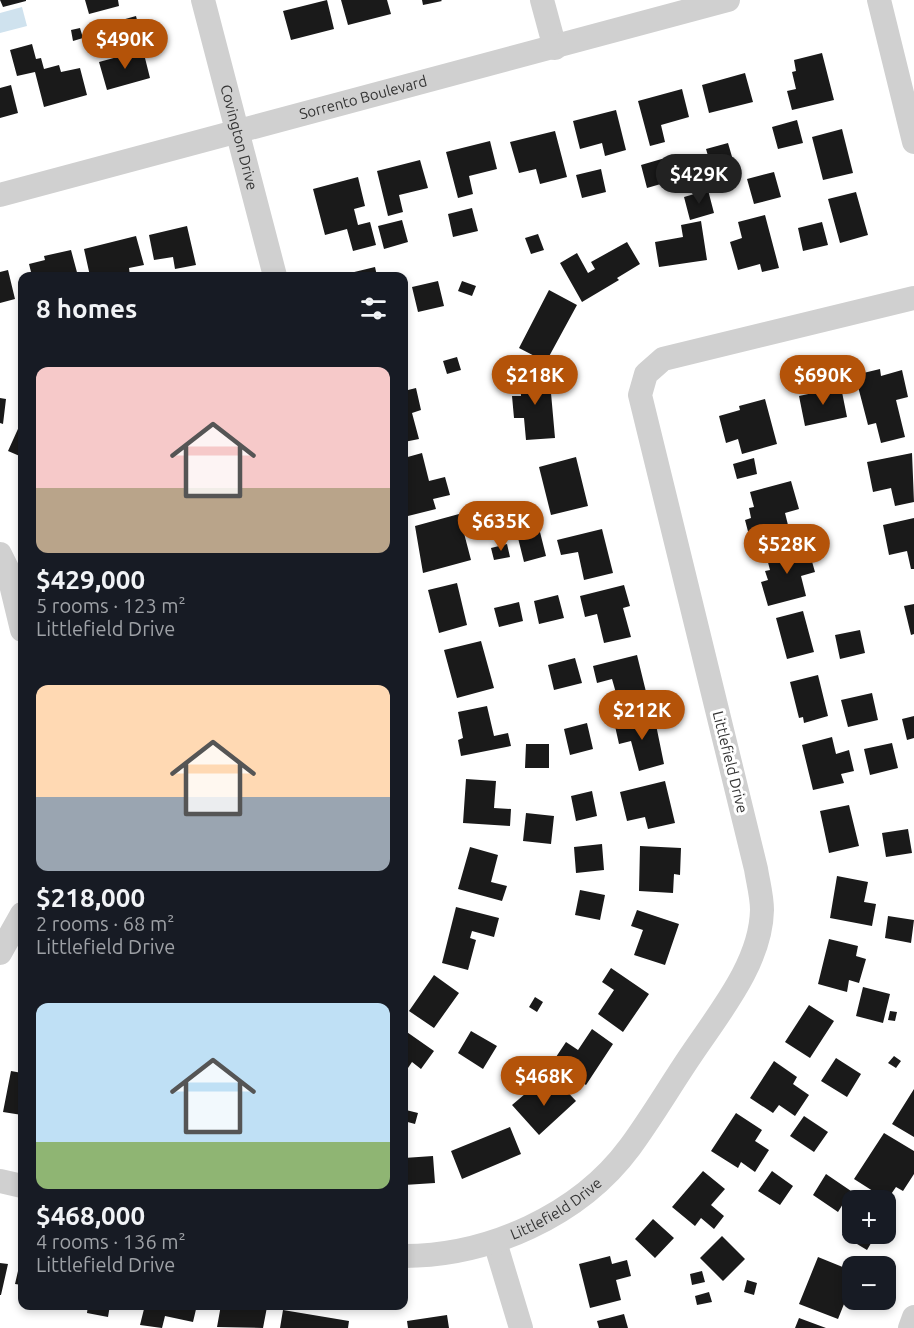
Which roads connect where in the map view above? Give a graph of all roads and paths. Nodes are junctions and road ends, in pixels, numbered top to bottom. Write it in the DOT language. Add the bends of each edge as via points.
graph roads {
  1 [pos="203,0"];
  2 [pos="542,0"];
  3 [pos="728,0"];
  4 [pos="879,0"];
  5 [pos="555,48"];
  6 [pos="238,131"];
  7 [pos="914,142"];
  8 [pos="0,195"];
  9 [pos="274,272"];
  10 [pos="914,298"];
  11 [pos="0,555"];
  12 [pos="18,613"];
  13 [pos="18,921"];
  14 [pos="0,953"];
  15 [pos="0,1181"];
  16 [pos="18,1185"];
  17 [pos="495,1242"];
  18 [pos="408,1256"];
  19 [pos="914,1317"];
  20 [pos="521,1328"];
  21 [pos="910,1328"];
  1 -- 6 [label="street, Covington Drive"];
  2 -- 5 [label="street"];
  3 -- 5 [label="street, Sorrento Boulevard"];
  4 -- 7 [label="street"];
  5 -- 6 [label="street, Sorrento Boulevard"];
  6 -- 8 [label="street, Sorrento Boulevard"];
  6 -- 9 [label="street, Covington Drive"];
  10 -- 17 [label="street, Littlefield Drive" via="663,359 653,365 641,384 640,394 756,869 762,909 759,932 753,953 728,999 629,1148 601,1178 563,1208"];
  11 -- 12 [label="street"];
  13 -- 14 [label="street"];
  15 -- 16 [label="street"];
  17 -- 18 [label="street" via="446,1253"];
  17 -- 20 [label="street, Littlefield Drive"];
  19 -- 21 [label="street"];
}
